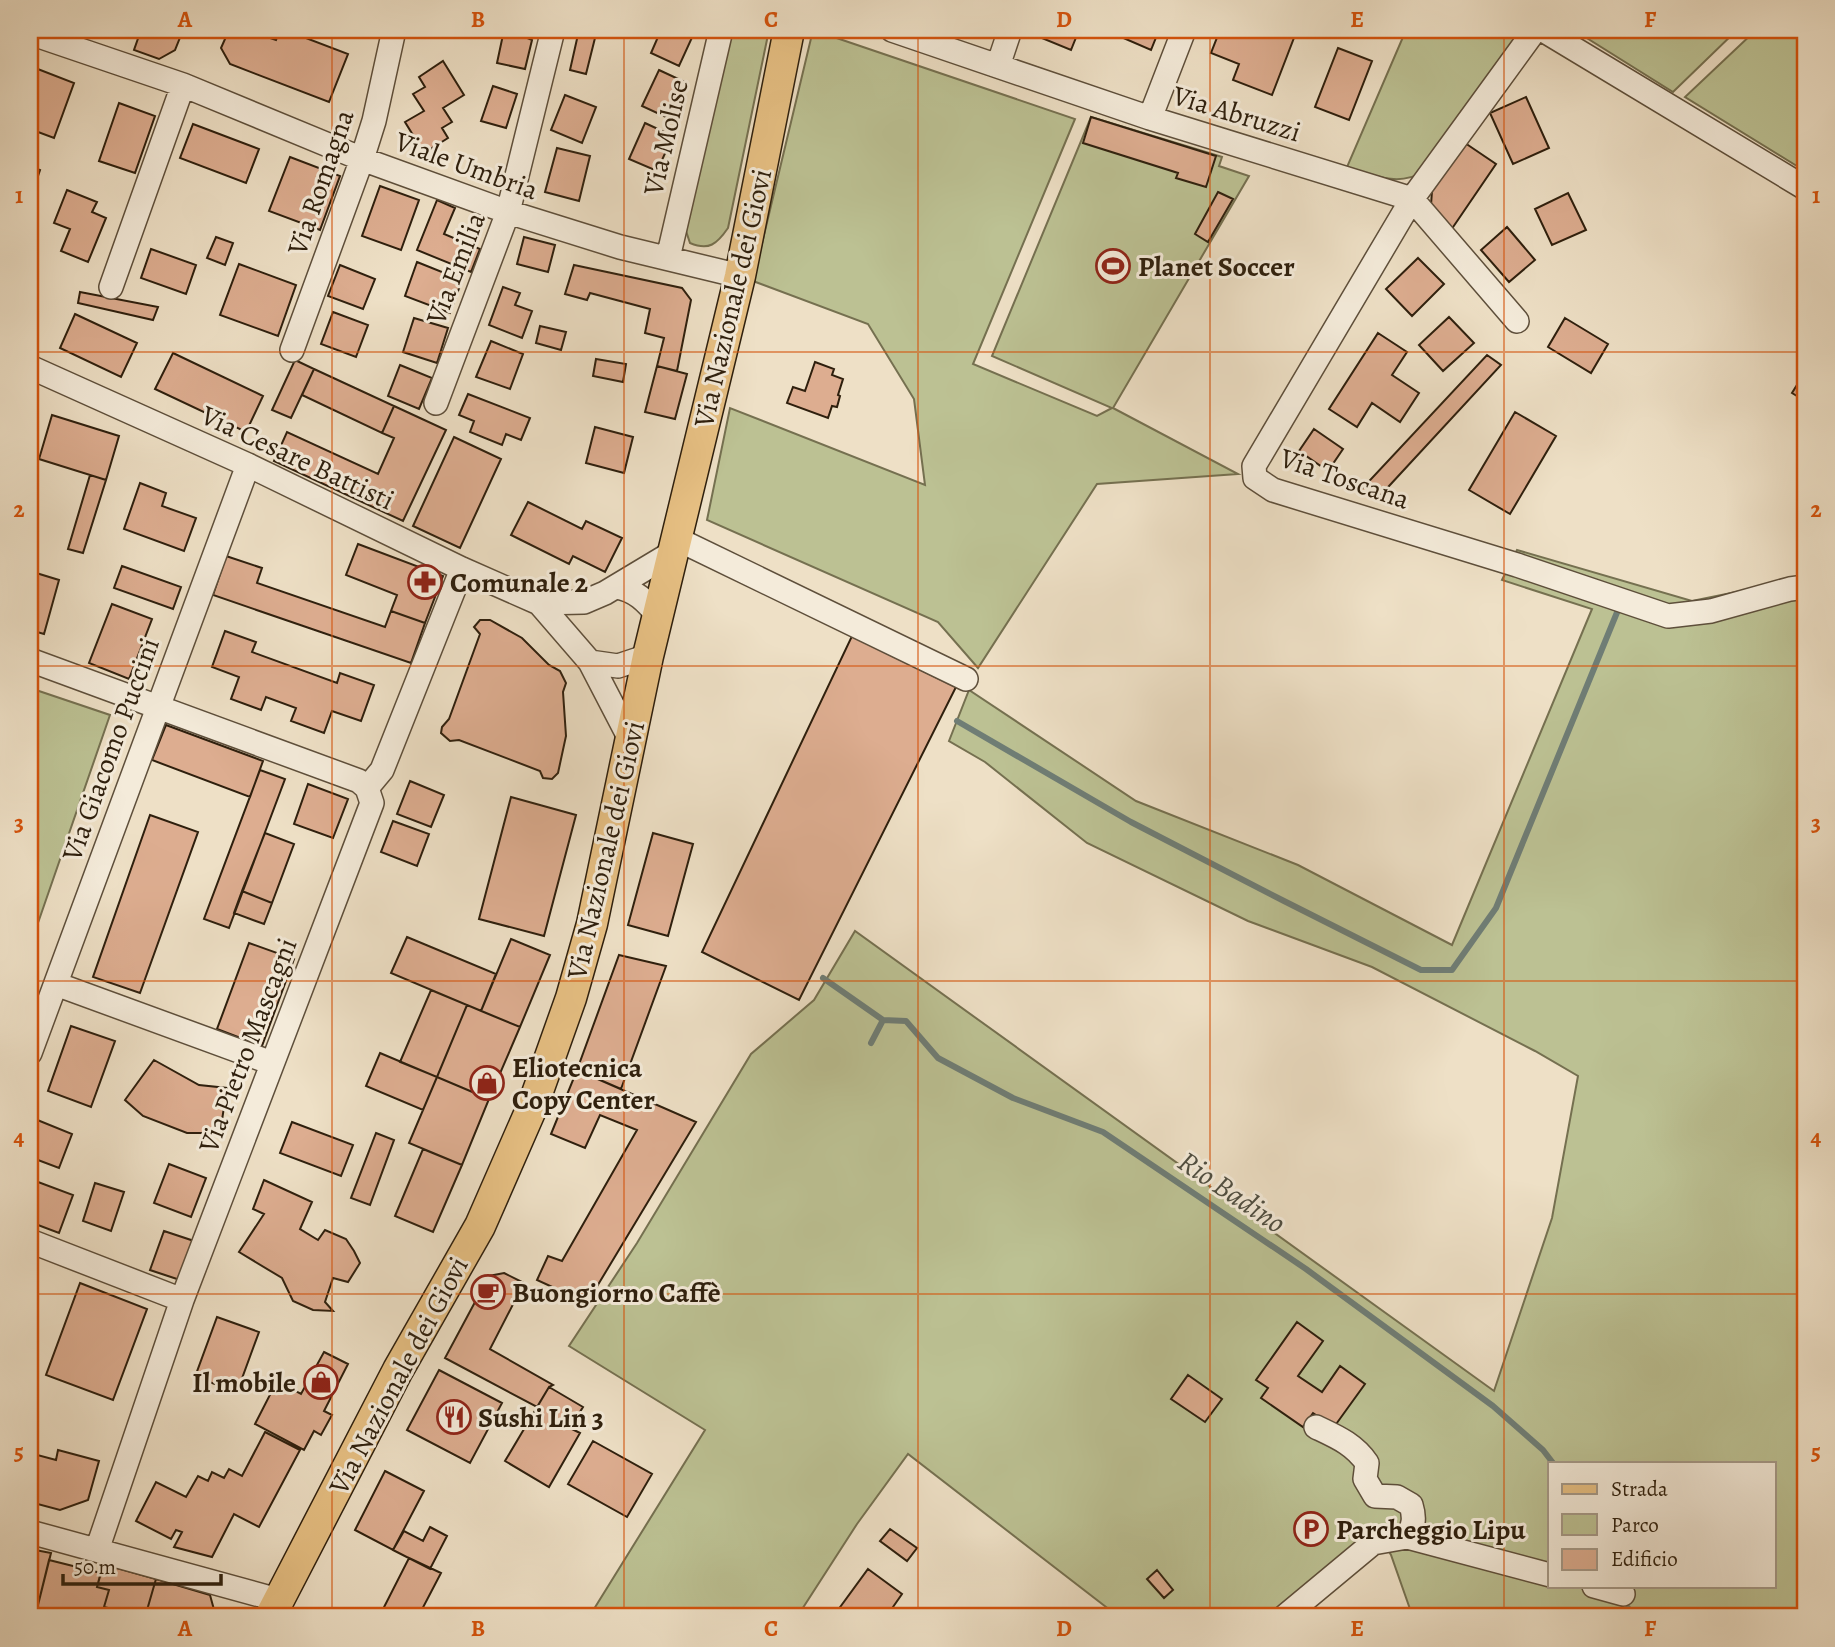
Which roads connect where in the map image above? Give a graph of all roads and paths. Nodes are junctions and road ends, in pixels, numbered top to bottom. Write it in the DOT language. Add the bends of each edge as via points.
graph roads {
  1 [pos="394,30"];
  2 [pos="553,30"];
  3 [pos="721,30"];
  4 [pos="789,30"];
  5 [pos="892,30"];
  6 [pos="1010,30"];
  7 [pos="1184,30"];
  8 [pos="1535,30"];
  9 [pos="1543,30"];
  10 [pos="30,33"];
  11 [pos="998,66"];
  12 [pos="183,85"];
  13 [pos="1150,118"];
  14 [pos="362,159"];
  15 [pos="1805,188"];
  16 [pos="1412,199"];
  17 [pos="508,212"];
  18 [pos="668,258"];
  19 [pos="740,275"];
  20 [pos="111,287"];
  21 [pos="1517,321"];
  22 [pos="292,350"];
  23 [pos="30,367"];
  24 [pos="436,403"];
  25 [pos="248,465"];
  26 [pos="676,545"];
  27 [pos="462,569"];
  28 [pos="615,587"];
  29 [pos="1805,587"];
  30 [pos="539,603"];
  31 [pos="659,617"];
  32 [pos="648,656"];
  33 [pos="30,660"];
  34 [pos="590,662"];
  35 [pos="965,679"];
  36 [pos="156,708"];
  37 [pos="630,739"];
  38 [pos="367,788"];
  39 [pos="56,984"];
  40 [pos="30,1053"];
  41 [pos="272,1063"];
  42 [pos="30,1241"];
  43 [pos="182,1300"];
  44 [pos="1316,1427"];
  45 [pos="30,1532"];
  46 [pos="1407,1537"];
  47 [pos="97,1550"];
  48 [pos="1548,1574"];
  49 [pos="274,1609"];
  50 [pos="1284,1617"];
  1 -- 14 [label="street, Via Romagna"];
  2 -- 17 [label="street, Via Emilia"];
  3 -- 18 [label="street, Via Molise"];
  4 -- 19 [label="main road, Via Nazionale dei Giovi"];
  5 -- 11 [label="street, Via Abruzzi"];
  6 -- 11 [label="street"];
  7 -- 13 [label="street"];
  8 -- 16 [label="street, Via Toscana"];
  9 -- 15 [label="street"];
  10 -- 12 [label="street, Viale Umbria"];
  11 -- 13 [label="street, Via Abruzzi"];
  12 -- 14 [label="street, Viale Umbria"];
  12 -- 20 [label="street"];
  13 -- 16 [label="street, Via Abruzzi"];
  14 -- 17 [label="street, Viale Umbria"];
  14 -- 22 [label="street, Via Romagna"];
  16 -- 21 [label="street"];
  16 -- 29 [label="street, Via Toscana" via="1254,466 1255,478 1273,490 1668,616 1711,611"];
  17 -- 18 [label="street, Viale Umbria"];
  17 -- 24 [label="street, Via Emilia"];
  18 -- 19 [label="street, Viale Umbria"];
  19 -- 26 [label="main road, Via Nazionale dei Giovi"];
  23 -- 25 [label="street, Via Cesare Battisti"];
  25 -- 27 [label="street, Via Cesare Battisti"];
  25 -- 36 [label="street, Via Giacomo Puccini"];
  26 -- 28 [label="street, Via Cesare Battisti"];
  26 -- 31 [label="main road, Via Nazionale dei Giovi"];
  26 -- 35 [label="street"];
  27 -- 30 [label="street, Via Cesare Battisti"];
  27 -- 38 [label="street" via="382,771"];
  28 -- 30 [label="street, Via Cesare Battisti" via="584,602"];
  28 -- 31 [label="street" via="638,595"];
  30 -- 34 [label="street, Via Cesare Battisti"];
  31 -- 32 [label="main road, Via Nazionale dei Giovi"];
  32 -- 34 [label="street" via="618,666"];
  32 -- 37 [label="main road, Via Nazionale dei Giovi"];
  33 -- 36 [label="street"];
  34 -- 37 [label="street, Via Cesare Battisti"];
  36 -- 38 [label="street" via="359,781"];
  36 -- 39 [label="street, Via Giacomo Puccini"];
  37 -- 49 [label="main road, Via Nazionale dei Giovi" via="592,924 533,1105 480,1226 398,1370"];
  38 -- 41 [label="street, Via Pietro Mascagni" via="372,803"];
  39 -- 40 [label="street, Via Giacomo Puccini"];
  39 -- 41 [label="street"];
  41 -- 43 [label="street, Via Pietro Mascagni"];
  42 -- 43 [label="street"];
  43 -- 47 [label="street, Via Pietro Mascagni"];
  44 -- 46 [label="street" via="1359,1452 1367,1463 1365,1479 1375,1496 1397,1497 1411,1505 1415,1516"];
  45 -- 47 [label="street"];
  46 -- 48 [label="street"];
  46 -- 50 [label="street" via="1373,1543"];
  47 -- 49 [label="street"];
}
